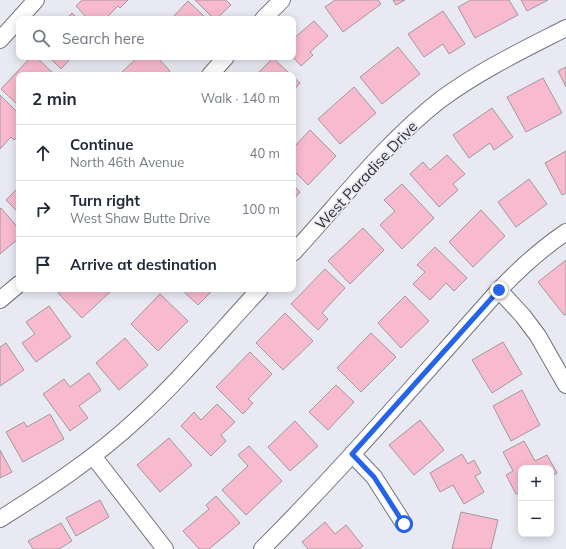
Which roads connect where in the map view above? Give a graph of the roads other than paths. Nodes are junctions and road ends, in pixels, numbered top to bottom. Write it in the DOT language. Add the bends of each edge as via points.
graph roads {
  1 [pos="36,0"];
  2 [pos="282,0"];
  3 [pos="22,16"];
  4 [pos="266,16"];
  5 [pos="16,22"];
  6 [pos="566,28"];
  7 [pos="0,40"];
  8 [pos="223,60"];
  9 [pos="213,72"];
  10 [pos="566,232"];
  11 [pos="296,250"];
  12 [pos="16,287"];
  13 [pos="499,290"];
  14 [pos="257,292"];
  15 [pos="0,300"];
  16 [pos="566,385"];
  17 [pos="352,454"];
  18 [pos="93,456"];
  19 [pos="0,519"];
  20 [pos="404,524"];
  21 [pos="165,549"];
  22 [pos="262,549"];
  1 -- 3 [label="street"];
  2 -- 4 [label="street"];
  5 -- 7 [label="street"];
  6 -- 11 [label="street, West Paradise Drive" via="468,81 440,101 407,129 366,170"];
  8 -- 9 [label="street"];
  10 -- 13 [label="street" via="524,264"];
  12 -- 15 [label="street"];
  13 -- 16 [label="street" via="538,336"];
  13 -- 17 [label="street"];
  14 -- 18 [label="street" via="137,420"];
  17 -- 20 [label="street" via="374,477"];
  17 -- 22 [label="street"];
  18 -- 19 [label="street" via="44,492"];
  18 -- 21 [label="street"];
}
